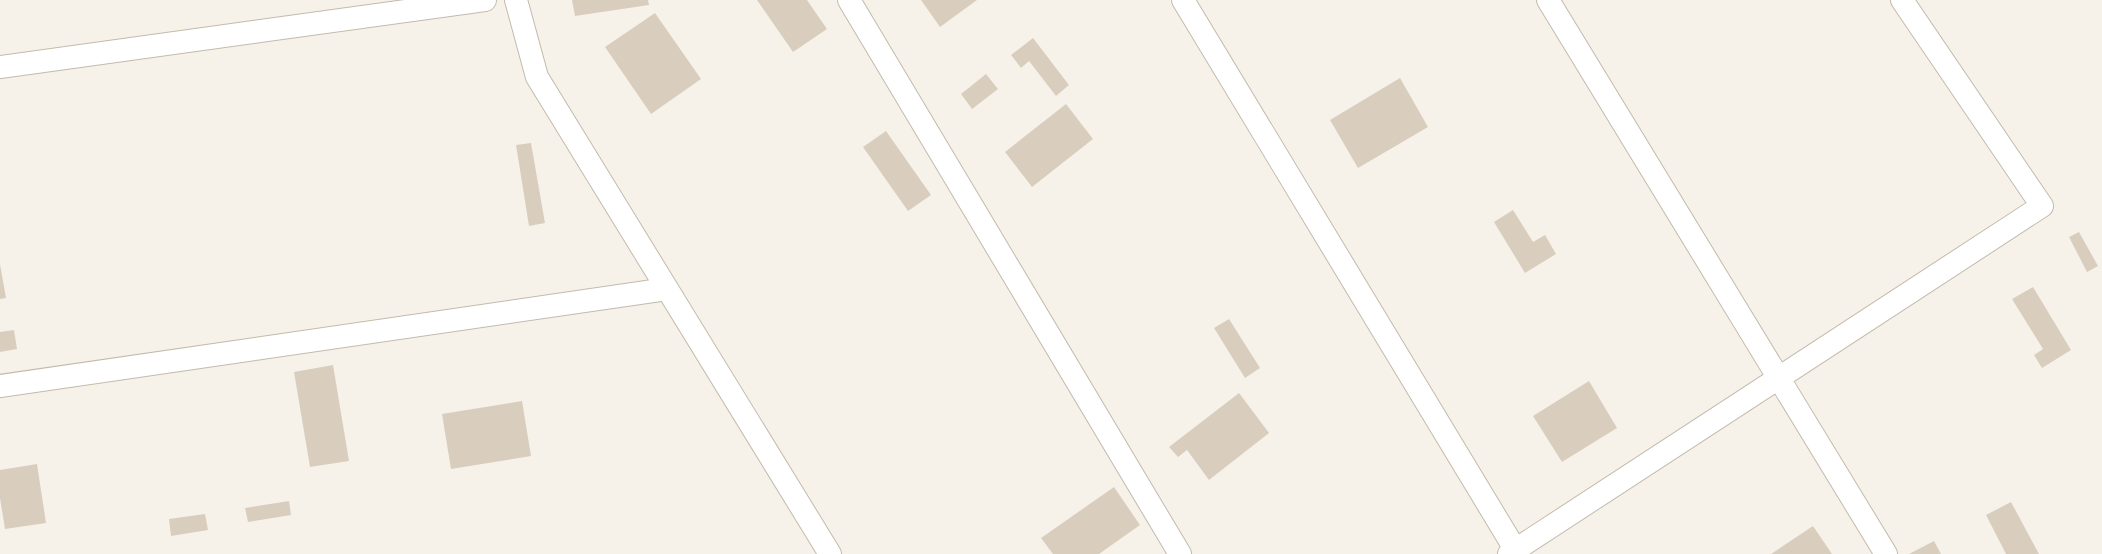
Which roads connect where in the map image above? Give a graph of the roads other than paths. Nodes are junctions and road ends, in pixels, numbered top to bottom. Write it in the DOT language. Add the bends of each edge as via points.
graph roads {
  1 [pos="485,0"];
  2 [pos="516,0"];
  3 [pos="849,0"];
  4 [pos="1183,0"];
  5 [pos="1548,0"];
  6 [pos="1902,0"];
  7 [pos="0,67"];
  8 [pos="667,289"];
  9 [pos="1778,378"];
  10 [pos="0,386"];
  11 [pos="1514,553"];
  12 [pos="830,554"];
  13 [pos="1180,554"];
  14 [pos="1886,554"];
  1 -- 7 [label="street"];
  2 -- 8 [label="street" via="537,77"];
  3 -- 13 [label="street"];
  4 -- 11 [label="street"];
  5 -- 9 [label="street"];
  6 -- 9 [label="street" via="2042,206"];
  8 -- 10 [label="street"];
  8 -- 12 [label="street"];
  9 -- 11 [label="street"];
  9 -- 14 [label="street"];
}
